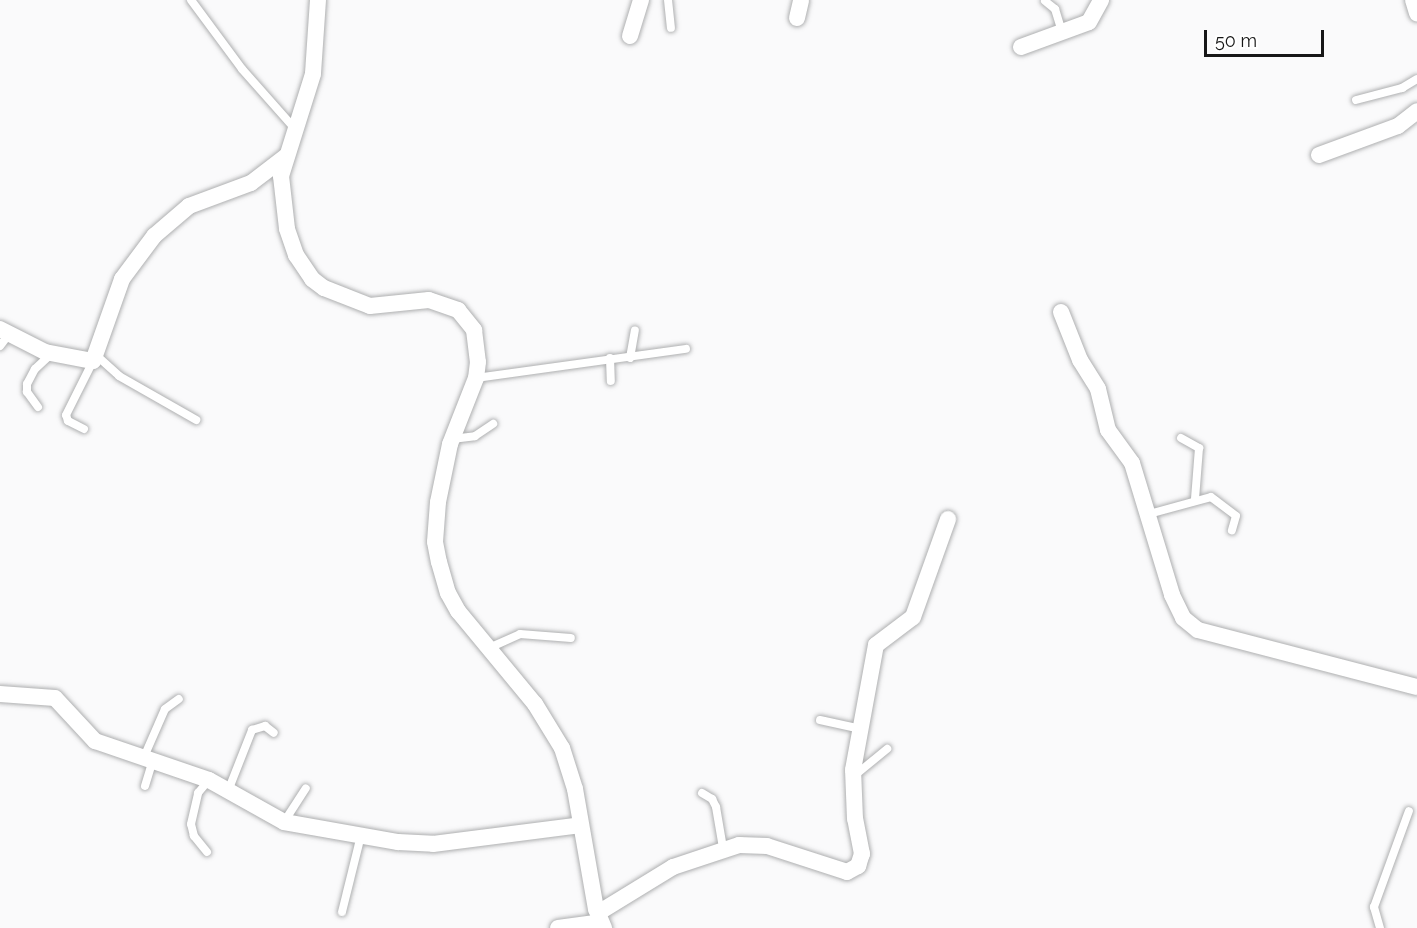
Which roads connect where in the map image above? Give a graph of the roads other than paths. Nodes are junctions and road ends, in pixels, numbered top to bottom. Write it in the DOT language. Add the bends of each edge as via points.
graph roads {
  1 [pos="191,0"];
  2 [pos="318,0"];
  3 [pos="641,0"];
  4 [pos="668,0"];
  5 [pos="801,0"];
  6 [pos="1101,0"];
  7 [pos="1413,0"];
  8 [pos="1045,1"];
  9 [pos="1417,13"];
  10 [pos="797,18"];
  11 [pos="671,28"];
  12 [pos="1062,32"];
  13 [pos="630,36"];
  14 [pos="1021,46"];
  15 [pos="1417,79"];
  16 [pos="1356,100"];
  17 [pos="1417,111"];
  18 [pos="295,129"];
  19 [pos="1319,155"];
  20 [pos="285,158"];
  21 [pos="1061,312"];
  22 [pos="635,330"];
  23 [pos="3,336"];
  24 [pos="687,349"];
  25 [pos="51,353"];
  26 [pos="95,358"];
  27 [pos="610,358"];
  28 [pos="630,358"];
  29 [pos="476,378"];
  30 [pos="611,381"];
  31 [pos="38,407"];
  32 [pos="196,420"];
  33 [pos="493,424"];
  34 [pos="84,429"];
  35 [pos="1181,438"];
  36 [pos="452,439"];
  37 [pos="1195,499"];
  38 [pos="1149,514"];
  39 [pos="948,519"];
  40 [pos="1232,530"];
  41 [pos="571,638"];
  42 [pos="489,648"];
  43 [pos="1417,687"];
  44 [pos="0,694"];
  45 [pos="178,699"];
  46 [pos="820,720"];
  47 [pos="862,729"];
  48 [pos="274,733"];
  49 [pos="887,749"];
  50 [pos="149,758"];
  51 [pos="854,776"];
  52 [pos="209,780"];
  53 [pos="145,786"];
  54 [pos="306,788"];
  55 [pos="228,790"];
  56 [pos="702,793"];
  57 [pos="1409,811"];
  58 [pos="284,822"];
  59 [pos="581,825"];
  60 [pos="361,835"];
  61 [pos="723,848"];
  62 [pos="207,852"];
  63 [pos="342,912"];
  64 [pos="601,921"];
  65 [pos="558,928"];
  66 [pos="1380,928"];
  1 -- 18 [label="lane" via="242,69"];
  2 -- 18 [label="street" via="313,74"];
  3 -- 13 [label="street"];
  4 -- 11 [label="lane"];
  5 -- 10 [label="street"];
  6 -- 12 [label="street" via="1089,22"];
  7 -- 9 [label="street"];
  8 -- 12 [label="lane" via="1055,9"];
  12 -- 14 [label="street"];
  15 -- 16 [label="lane" via="1402,88"];
  17 -- 19 [label="street" via="1398,126"];
  18 -- 20 [label="street"];
  20 -- 26 [label="street" via="251,183 189,206 154,237 115,294"];
  20 -- 29 [label="street" via="280,189 287,229 296,255 312,279 370,306 416,299 451,307 474,330 478,346"];
  21 -- 38 [label="street" via="1080,360 1098,389 1108,430 1132,463"];
  22 -- 28 [label="lane"];
  23 -- 25 [label="street"];
  24 -- 28 [label="lane"];
  25 -- 26 [label="street"];
  25 -- 31 [label="lane" via="27,384 27,392"];
  26 -- 32 [label="lane"];
  26 -- 34 [label="lane" via="66,415"];
  27 -- 28 [label="lane"];
  27 -- 29 [label="lane"];
  27 -- 30 [label="lane"];
  29 -- 36 [label="street"];
  33 -- 36 [label="lane" via="475,436"];
  35 -- 37 [label="lane" via="1199,448"];
  36 -- 42 [label="street" via="438,502 435,542 448,593"];
  37 -- 38 [label="lane"];
  37 -- 40 [label="lane" via="1211,497 1236,516"];
  38 -- 43 [label="street" via="1172,595 1188,624"];
  39 -- 47 [label="street" via="913,617 876,645"];
  41 -- 42 [label="lane" via="520,634"];
  42 -- 59 [label="street" via="554,732 569,765"];
  44 -- 50 [label="street" via="55,698 95,741"];
  45 -- 50 [label="lane" via="165,709"];
  46 -- 47 [label="lane"];
  47 -- 51 [label="street"];
  48 -- 55 [label="lane" via="265,726 252,730"];
  49 -- 51 [label="lane"];
  50 -- 52 [label="street"];
  50 -- 53 [label="lane"];
  51 -- 61 [label="street" via="862,854 854,871 755,844"];
  52 -- 55 [label="street"];
  52 -- 62 [label="lane" via="198,793 191,824 194,836"];
  54 -- 58 [label="lane"];
  55 -- 58 [label="street"];
  56 -- 61 [label="lane" via="716,807"];
  57 -- 66 [label="lane" via="1374,907"];
  58 -- 60 [label="street"];
  59 -- 60 [label="street" via="433,844"];
  59 -- 64 [label="street"];
  60 -- 63 [label="lane"];
  61 -- 64 [label="street" via="673,867"];
  64 -- 65 [label="street"];
}
